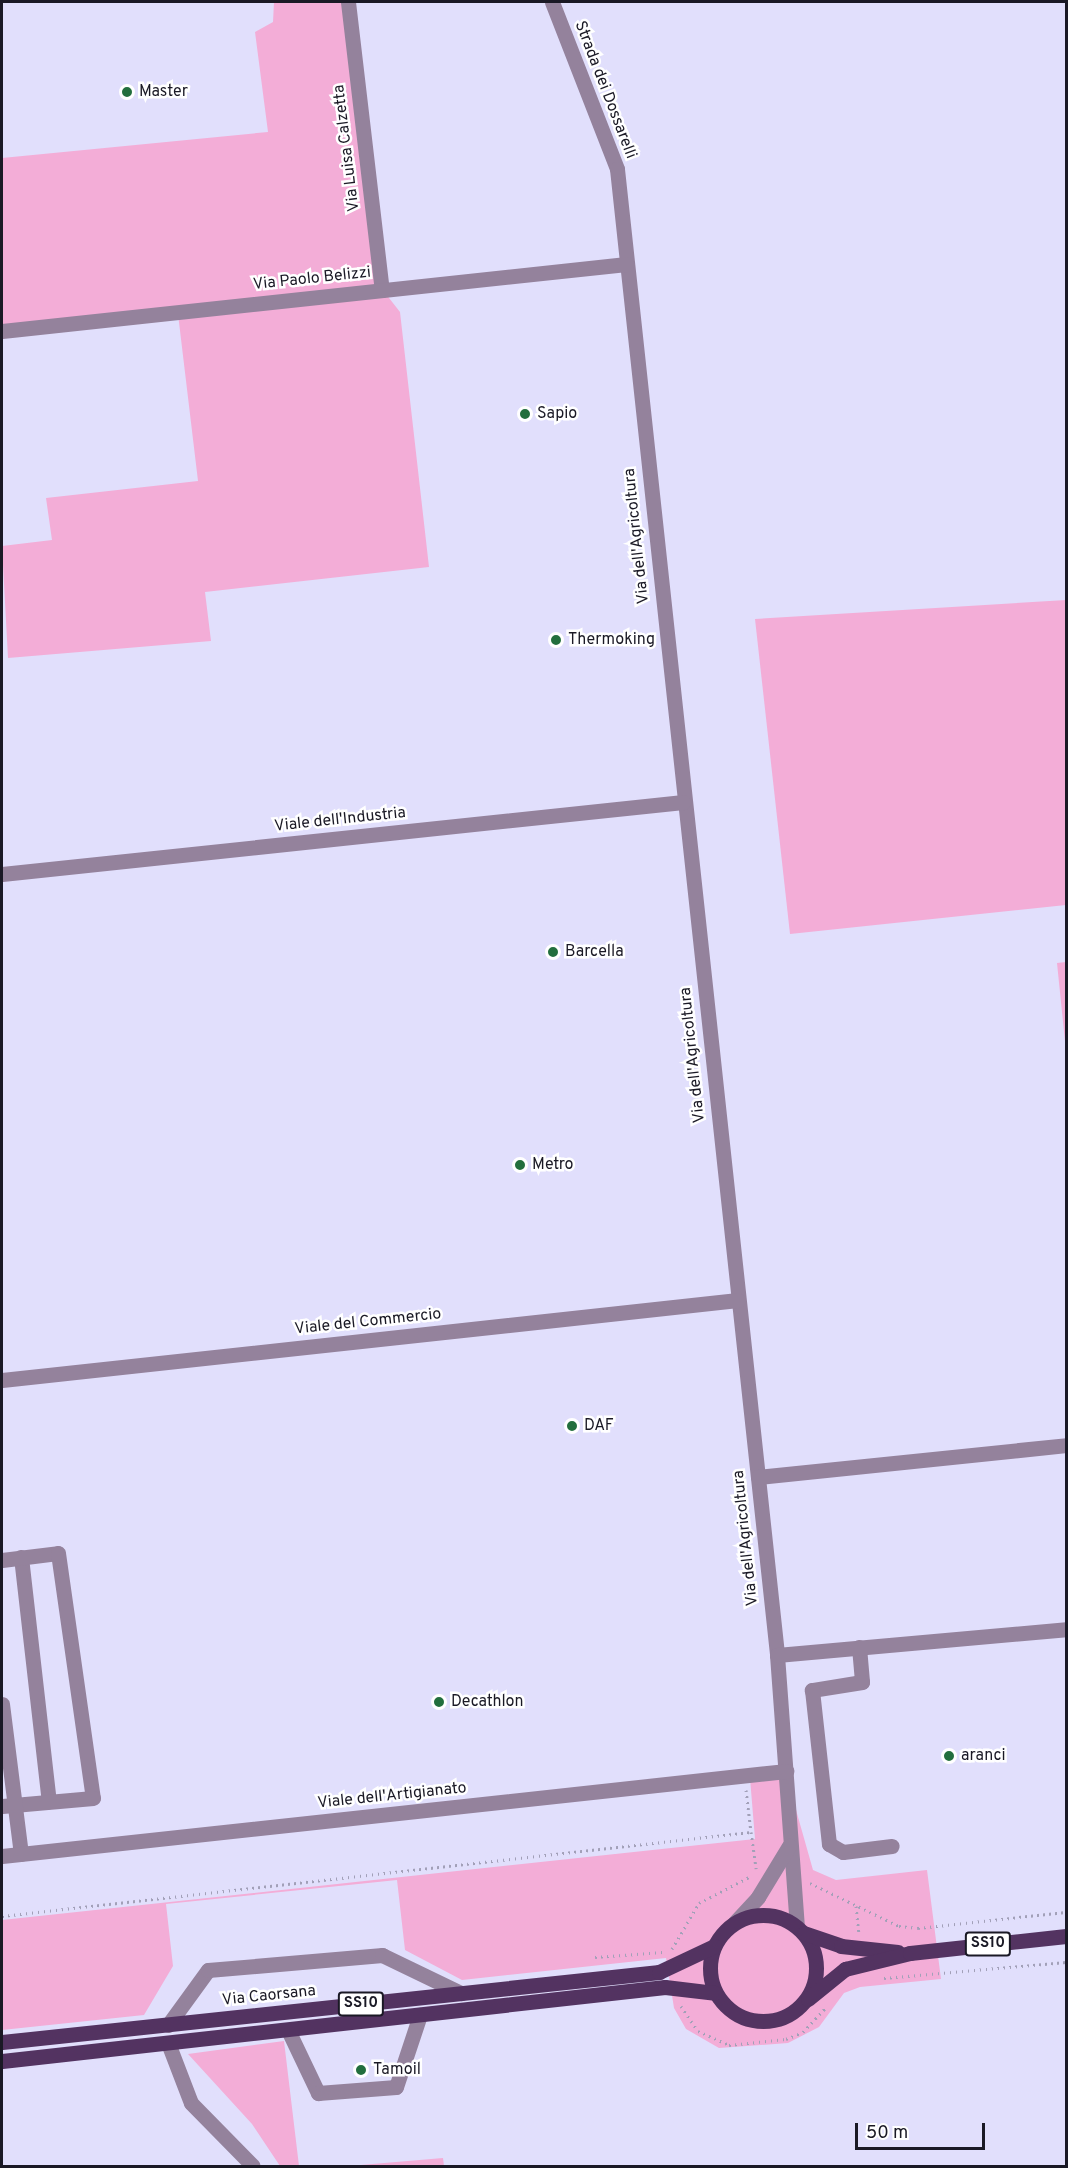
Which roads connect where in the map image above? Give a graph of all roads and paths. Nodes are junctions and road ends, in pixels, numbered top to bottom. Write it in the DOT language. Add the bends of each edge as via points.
graph roads {
  1 [pos="348,2"];
  2 [pos="552,2"];
  3 [pos="626,264"];
  4 [pos="382,290"];
  5 [pos="2,331"];
  6 [pos="683,802"];
  7 [pos="2,874"];
  8 [pos="738,1300"];
  9 [pos="2,1380"];
  10 [pos="1066,1445"];
  11 [pos="758,1477"];
  12 [pos="21,1557"];
  13 [pos="2,1560"];
  14 [pos="1066,1629"];
  15 [pos="859,1647"];
  16 [pos="777,1655"];
  17 [pos="2,1704"];
  18 [pos="786,1772"];
  19 [pos="745,1776"];
  20 [pos="49,1801"];
  21 [pos="8,1805"];
  22 [pos="751,1832"];
  23 [pos="790,1843"];
  24 [pos="892,1846"];
  25 [pos="21,1854"];
  26 [pos="2,1856"];
  27 [pos="756,1874"];
  28 [pos="772,1877"];
  29 [pos="791,1879"];
  30 [pos="1066,1912"];
  31 [pos="2,1916"];
  32 [pos="735,1922"];
  33 [pos="800,1930"];
  34 [pos="1063,1939"];
  35 [pos="714,1946"];
  36 [pos="671,1951"];
  37 [pos="910,1953"];
  38 [pos="595,1957"];
  39 [pos="1066,1962"];
  40 [pos="672,1968"];
  41 [pos="873,1979"];
  42 [pos="675,1987"];
  43 [pos="461,1993"];
  44 [pos="715,1993"];
  45 [pos="806,2001"];
  46 [pos="830,2001"];
  47 [pos="420,2015"];
  48 [pos="168,2025"];
  49 [pos="288,2030"];
  50 [pos="2,2042"];
  51 [pos="168,2043"];
  52 [pos="2,2061"];
  53 [pos="253,2166"];
  1 -- 4 [label="street, Via Luisa Calzetta"];
  2 -- 3 [label="street, Strada dei Dossarelli" via="617,169"];
  3 -- 4 [label="street, Via Paolo Belizzi"];
  3 -- 6 [label="street, Via dell'Agricoltura"];
  4 -- 5 [label="street, Via Paolo Belizzi"];
  6 -- 7 [label="street, Viale dell'Industria"];
  6 -- 8 [label="street, Via dell'Agricoltura"];
  8 -- 9 [label="street, Viale del Commercio"];
  8 -- 11 [label="street, Via dell'Agricoltura"];
  10 -- 11 [label="street"];
  11 -- 16 [label="street, Via dell'Agricoltura"];
  12 -- 13 [label="street"];
  12 -- 20 [label="street"];
  12 -- 20 [label="street" via="58,1553 93,1798"];
  14 -- 15 [label="street"];
  15 -- 16 [label="street"];
  15 -- 24 [label="street" via="862,1682 812,1690 829,1844 843,1852"];
  16 -- 18 [label="street, Via dell'Agricoltura"];
  17 -- 21 [label="street"];
  18 -- 19 [label="street, Viale dell'Artigianato"];
  18 -- 23 [label="street, Via dell'Agricoltura"];
  19 -- 22 [label="path"];
  19 -- 25 [label="street, Viale dell'Artigianato"];
  20 -- 21 [label="street"];
  21 -- 25 [label="street"];
  22 -- 27 [label="path"];
  22 -- 31 [label="path"];
  23 -- 28 [label="street"];
  23 -- 29 [label="street, Via dell'Agricoltura"];
  25 -- 26 [label="street, Viale dell'Artigianato"];
  27 -- 28 [label="path"];
  27 -- 36 [label="path" via="699,1903"];
  28 -- 32 [label="street"];
  29 -- 30 [label="path" via="918,1929"];
  29 -- 33 [label="street, Via dell'Agricoltura"];
  32 -- 33 [label="main road" via="767,1914"];
  32 -- 35 [label="main road"];
  33 -- 37 [label="main road, SS10" via="841,1946"];
  33 -- 45 [label="main road" via="817,1966"];
  34 -- 37 [label="main road, SS10"];
  35 -- 40 [label="main road, Via Caorsana / SS10"];
  35 -- 44 [label="main road" via="710,1978"];
  36 -- 38 [label="path"];
  36 -- 40 [label="path"];
  37 -- 45 [label="main road, SS10" via="845,1969"];
  39 -- 41 [label="path"];
  40 -- 43 [label="main road, Via Caorsana / SS10"];
  42 -- 44 [label="main road, SS10"];
  42 -- 46 [label="path" via="698,2031 729,2045 786,2039 802,2032"];
  42 -- 47 [label="main road, SS10"];
  43 -- 48 [label="main road, Via Caorsana / SS10"];
  43 -- 48 [label="street" via="382,1955 208,1970"];
  44 -- 45 [label="main road" via="733,2013 763,2022 794,2012"];
  47 -- 49 [label="main road, SS10"];
  47 -- 49 [label="street" via="396,2086 318,2093"];
  48 -- 50 [label="main road, Via Caorsana / SS10"];
  49 -- 51 [label="main road, SS10"];
  51 -- 52 [label="main road, SS10"];
  51 -- 53 [label="street" via="191,2103"];
}
